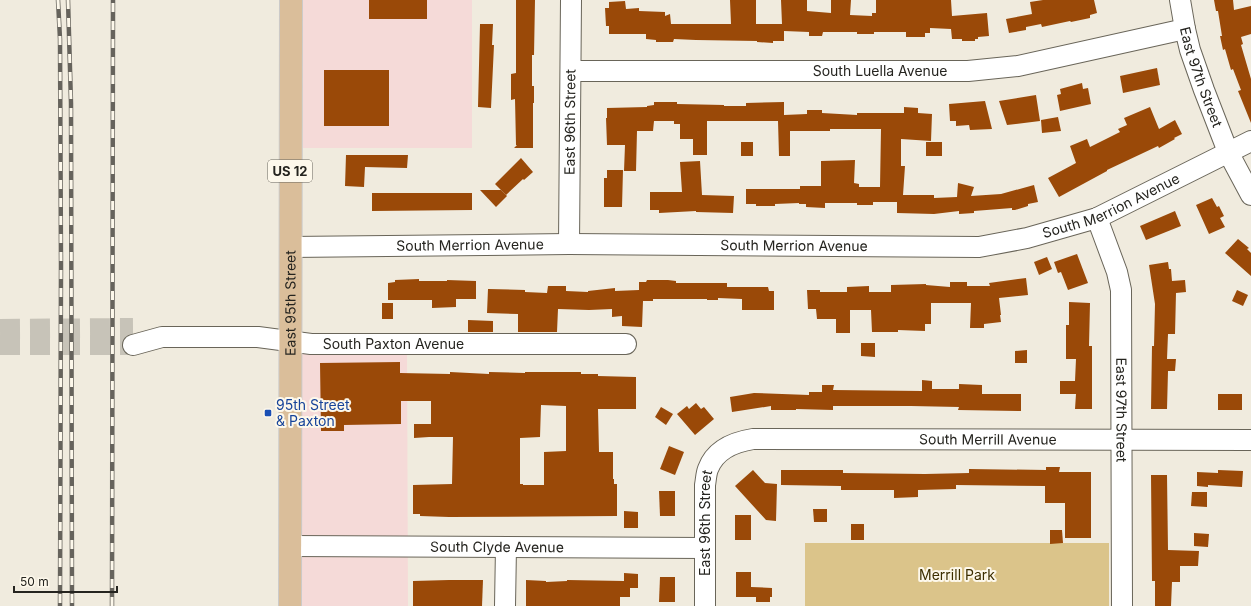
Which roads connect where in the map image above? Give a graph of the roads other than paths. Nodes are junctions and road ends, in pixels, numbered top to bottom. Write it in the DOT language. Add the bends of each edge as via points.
graph roads {
  1 [pos="290,0"];
  2 [pos="571,0"];
  3 [pos="1180,0"];
  4 [pos="1185,29"];
  5 [pos="571,71"];
  6 [pos="1251,141"];
  7 [pos="1228,152"];
  8 [pos="1251,195"];
  9 [pos="1097,218"];
  10 [pos="569,244"];
  11 [pos="290,247"];
  12 [pos="133,336"];
  13 [pos="290,342"];
  14 [pos="626,344"];
  15 [pos="1122,440"];
  16 [pos="1251,440"];
  17 [pos="726,447"];
  18 [pos="290,546"];
  19 [pos="506,547"];
  20 [pos="705,548"];
  21 [pos="290,606"];
  22 [pos="505,606"];
  23 [pos="705,606"];
  24 [pos="1122,606"];
  1 -- 11 [label="main road, East 95th Street / US 12"];
  2 -- 5 [label="street, East 96th Street"];
  3 -- 4 [label="street, East 97th Street"];
  4 -- 5 [label="street, South Luella Avenue" via="1018,66 968,71"];
  4 -- 7 [label="street, East 97th Street" via="1204,90"];
  5 -- 10 [label="street, East 96th Street"];
  6 -- 7 [label="street"];
  7 -- 8 [label="street"];
  7 -- 9 [label="street, South Merrion Avenue"];
  9 -- 10 [label="street, South Merrion Avenue" via="1027,238 979,247"];
  9 -- 15 [label="street, East 97th Street" via="1122,290"];
  10 -- 11 [label="street, South Merrion Avenue"];
  11 -- 13 [label="main road, East 95th Street / US 12"];
  12 -- 13 [label="street, South Paxton Avenue" via="258,337"];
  13 -- 14 [label="street, South Paxton Avenue"];
  13 -- 18 [label="main road, East 95th Street / US 12"];
  15 -- 16 [label="street, South Merrill Avenue"];
  15 -- 17 [label="street, South Merrill Avenue" via="753,439 739,441"];
  15 -- 24 [label="street, East 97th Street"];
  17 -- 20 [label="street, East 96th Street" via="714,459 708,470 705,485"];
  18 -- 19 [label="street, South Clyde Avenue"];
  18 -- 21 [label="main road, East 95th Street / US 12"];
  19 -- 20 [label="street, South Clyde Avenue"];
  19 -- 22 [label="street"];
  20 -- 23 [label="street, East 96th Street"];
}
